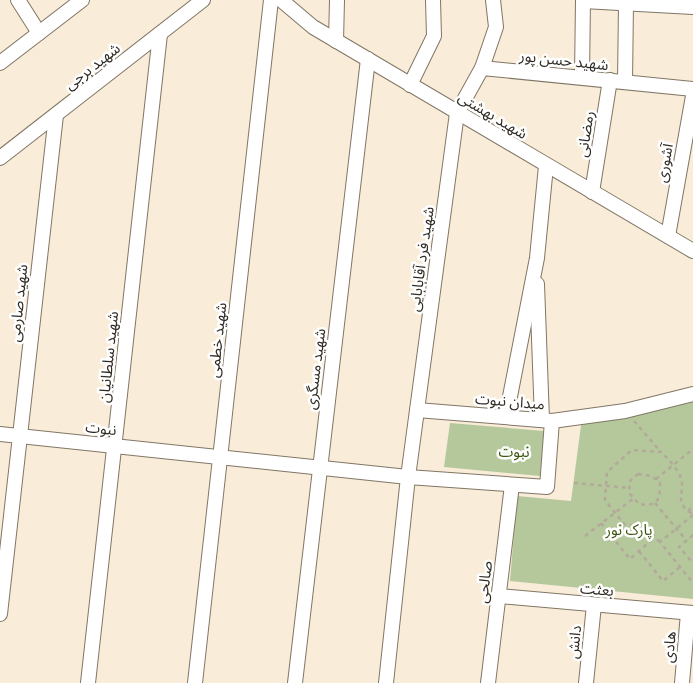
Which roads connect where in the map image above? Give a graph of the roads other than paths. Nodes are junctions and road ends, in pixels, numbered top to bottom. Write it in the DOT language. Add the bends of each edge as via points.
graph roads {
  1 [pos="18,0"];
  2 [pos="82,0"];
  3 [pos="203,0"];
  4 [pos="271,0"];
  5 [pos="280,0"];
  6 [pos="336,0"];
  7 [pos="433,0"];
  8 [pos="493,0"];
  9 [pos="583,0"];
  10 [pos="654,3"];
  11 [pos="626,4"];
  12 [pos="693,7"];
  13 [pos="39,33"];
  14 [pos="160,34"];
  15 [pos="336,41"];
  16 [pos="368,59"];
  17 [pos="0,63"];
  18 [pos="482,68"];
  19 [pos="582,78"];
  20 [pos="610,80"];
  21 [pos="625,82"];
  22 [pos="410,85"];
  23 [pos="693,89"];
  24 [pos="693,96"];
  25 [pos="457,113"];
  26 [pos="56,115"];
  27 [pos="0,158"];
  28 [pos="546,166"];
  29 [pos="592,192"];
  30 [pos="668,236"];
  31 [pos="693,251"];
  32 [pos="537,258"];
  33 [pos="693,394"];
  34 [pos="417,410"];
  35 [pos="506,417"];
  36 [pos="547,421"];
  37 [pos="0,434"];
  38 [pos="20,436"];
  39 [pos="114,446"];
  40 [pos="220,457"];
  41 [pos="320,468"];
  42 [pos="408,477"];
  43 [pos="512,485"];
  44 [pos="499,596"];
  45 [pos="594,605"];
  46 [pos="691,613"];
  47 [pos="0,614"];
  48 [pos="88,683"];
  49 [pos="195,683"];
  50 [pos="295,683"];
  51 [pos="386,683"];
  52 [pos="488,683"];
  53 [pos="586,683"];
  54 [pos="682,683"];
  1 -- 13 [label="street"];
  2 -- 13 [label="street"];
  3 -- 14 [label="street, شهید برجی"];
  4 -- 40 [label="street, شهید خطمی"];
  5 -- 15 [label="street, شهید بهشتی"];
  6 -- 15 [label="street"];
  7 -- 22 [label="street" via="434,36"];
  8 -- 18 [label="street" via="496,27"];
  9 -- 11 [label="street"];
  9 -- 19 [label="street"];
  10 -- 11 [label="street"];
  10 -- 12 [label="street"];
  11 -- 21 [label="street"];
  13 -- 17 [label="street"];
  14 -- 26 [label="street, شهید برجی"];
  14 -- 39 [label="street, شهید سلطانیان"];
  15 -- 16 [label="street, شهید بهشتی"];
  16 -- 22 [label="street, شهید بهشتی"];
  16 -- 41 [label="street, شهید مسگری"];
  18 -- 19 [label="street, شهید حسن پور"];
  18 -- 25 [label="street"];
  19 -- 20 [label="street, شهید حسن پور"];
  20 -- 21 [label="street, شهید حسن پور"];
  20 -- 29 [label="street, رمضانی"];
  21 -- 23 [label="street, شهید حسن پور"];
  22 -- 25 [label="street, شهید بهشتی"];
  24 -- 30 [label="street, آشوری"];
  25 -- 28 [label="street, شهید بهشتی"];
  25 -- 34 [label="street, شهید فرد آقابابایی"];
  26 -- 27 [label="street, شهید برجی"];
  26 -- 38 [label="street, شهید صارمی"];
  28 -- 29 [label="street, شهید بهشتی"];
  28 -- 32 [label="street"];
  29 -- 30 [label="street, شهید بهشتی"];
  30 -- 31 [label="street, شهید بهشتی"];
  32 -- 35 [label="street"];
  32 -- 36 [label="street"];
  33 -- 36 [label="street" via="625,411"];
  34 -- 35 [label="street, میدان نبوت"];
  34 -- 42 [label="street"];
  35 -- 36 [label="street, میدان نبوت"];
  36 -- 43 [label="street, میدان نبوت" via="547,488"];
  37 -- 38 [label="street, نبوت"];
  38 -- 39 [label="street, نبوت"];
  38 -- 47 [label="street, شهید صارمی"];
  39 -- 40 [label="street, نبوت"];
  39 -- 48 [label="street, شهید سلطانیان"];
  40 -- 41 [label="street, نبوت"];
  40 -- 49 [label="street, شهید خطمی"];
  41 -- 42 [label="street, نبوت"];
  41 -- 50 [label="street, شهید مسگری"];
  42 -- 43 [label="street, میدان نبوت"];
  42 -- 51 [label="street"];
  43 -- 44 [label="street, صالحی"];
  44 -- 45 [label="street, بعثت"];
  44 -- 52 [label="street, صالحی"];
  45 -- 46 [label="street, بعثت"];
  45 -- 53 [label="street, دانش"];
  46 -- 54 [label="street, هادی"];
}
